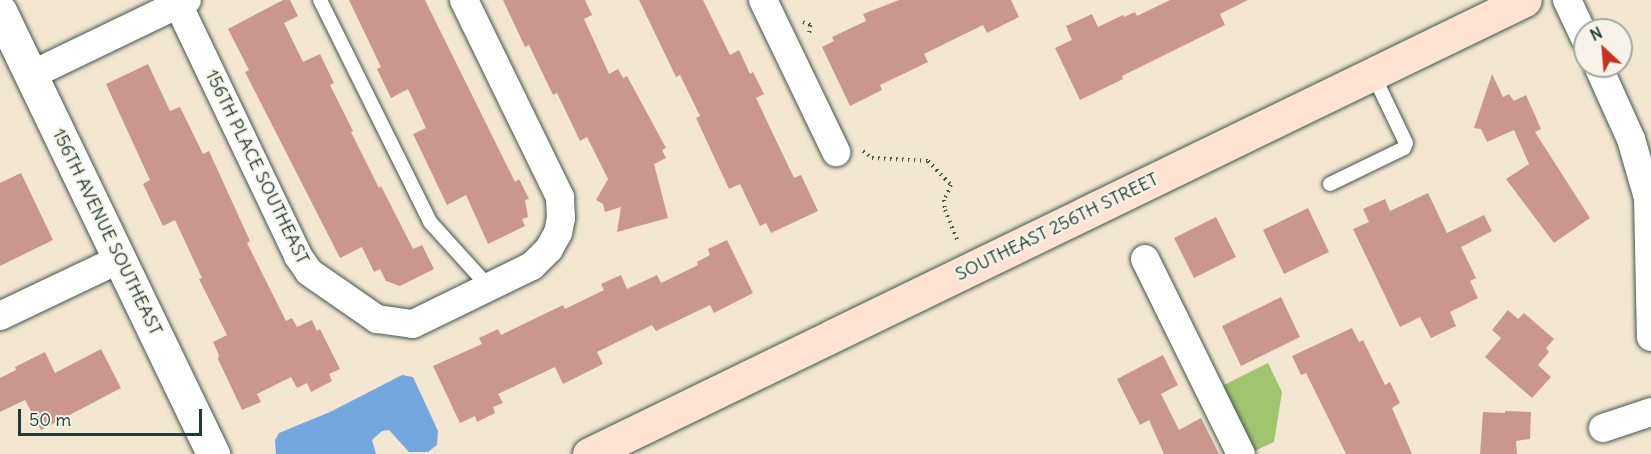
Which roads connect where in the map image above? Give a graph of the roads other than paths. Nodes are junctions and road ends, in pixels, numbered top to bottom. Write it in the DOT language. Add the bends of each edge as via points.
graph roads {
  1 [pos="320,0"];
  2 [pos="464,0"];
  3 [pos="1525,0"];
  4 [pos="1567,0"];
  5 [pos="182,2"];
  6 [pos="770,2"];
  7 [pos="0,10"];
  8 [pos="1576,18"];
  9 [pos="20,58"];
  10 [pos="1373,74"];
  11 [pos="1603,78"];
  12 [pos="847,148"];
  13 [pos="1330,184"];
  14 [pos="1145,258"];
  15 [pos="120,259"];
  16 [pos="489,287"];
  17 [pos="0,316"];
  18 [pos="1651,337"];
  19 [pos="1651,412"];
  20 [pos="1603,428"];
  21 [pos="213,454"];
  22 [pos="589,454"];
  23 [pos="1241,454"];
  1 -- 16 [label="lane" via="430,222"];
  2 -- 16 [label="street" via="560,197 558,233 549,249 532,266"];
  3 -- 10 [label="main road, SOUTHEAST 256TH STREET"];
  4 -- 8 [label="street"];
  5 -- 9 [label="street"];
  5 -- 16 [label="street, 156TH PLACE SOUTHEAST" via="304,264 321,281 377,319 413,324"];
  6 -- 12 [label="street"];
  7 -- 9 [label="street, 156TH AVENUE SOUTHEAST"];
  9 -- 15 [label="street, 156TH AVENUE SOUTHEAST"];
  10 -- 13 [label="lane" via="1406,143 1404,148"];
  10 -- 22 [label="main road, SOUTHEAST 256TH STREET"];
  11 -- 18 [label="street" via="1631,139 1648,198"];
  14 -- 23 [label="street"];
  15 -- 17 [label="street"];
  15 -- 21 [label="street, 156TH AVENUE SOUTHEAST"];
  19 -- 20 [label="street"];
}
